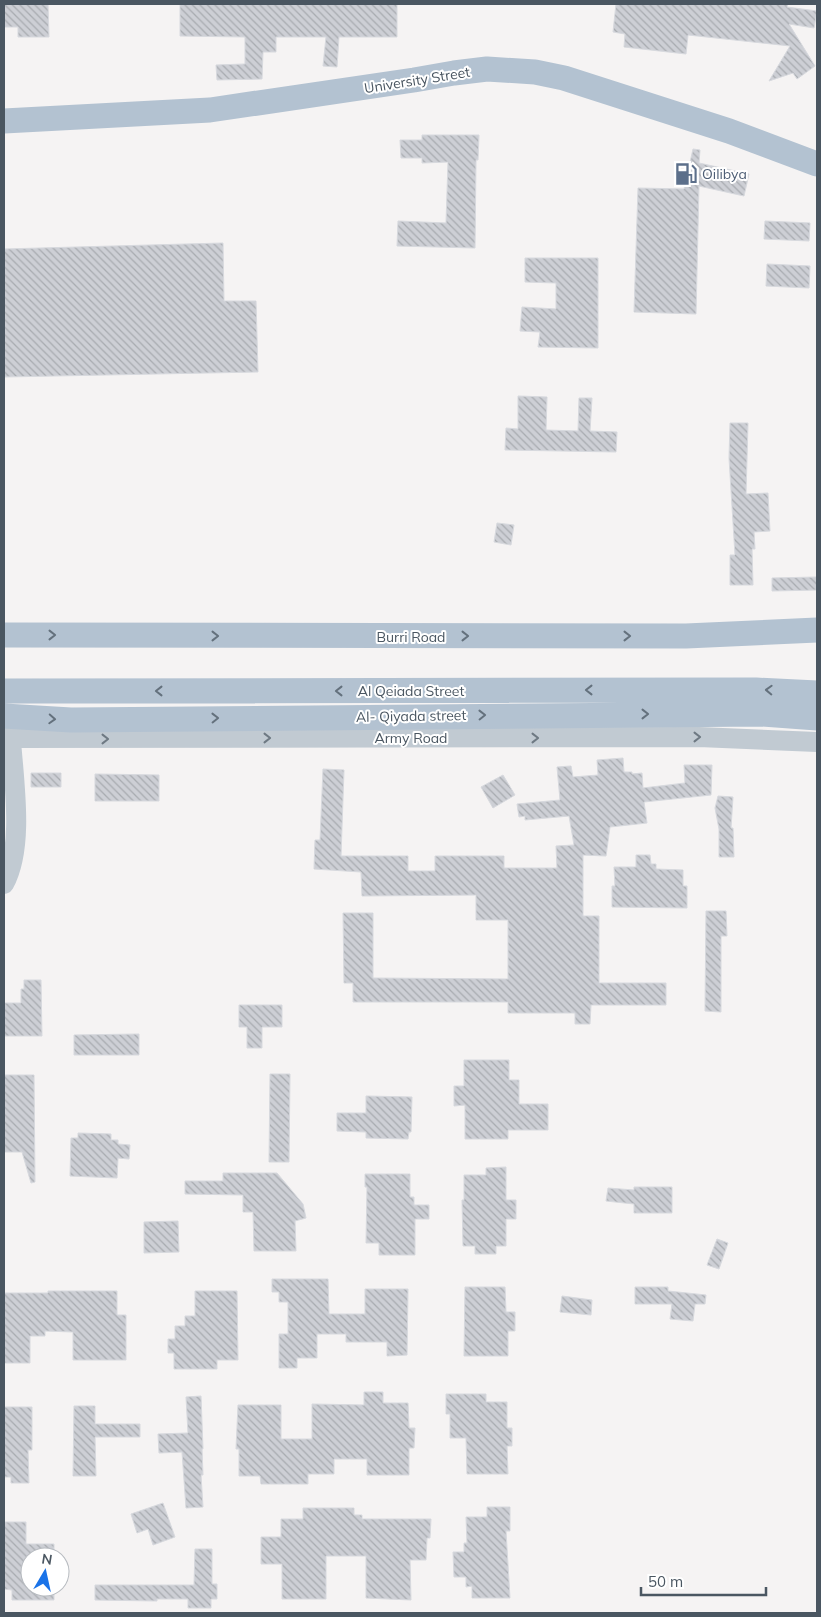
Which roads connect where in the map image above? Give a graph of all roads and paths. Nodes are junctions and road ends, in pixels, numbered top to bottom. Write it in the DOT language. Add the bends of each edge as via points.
graph roads {
  1 [pos="4,121"];
  2 [pos="817,164"];
  3 [pos="817,630"];
  4 [pos="4,635"];
  5 [pos="4,691"];
  6 [pos="817,693"];
  7 [pos="817,718"];
  8 [pos="7,727"];
  9 [pos="817,742"];
  10 [pos="4,884"];
  1 -- 2 [label="main road, University Street" via="210,110 487,69 535,72 564,78 729,131"];
  4 -- 3 [label="main road, Burri Road, one-way" via="686,636"];
  6 -- 5 [label="main road, Al Qeiada Street, one-way" via="756,690"];
  8 -- 7 [label="main road, Al- Qiyada street, one-way" via="81,720 761,714"];
  8 -- 9 [label="street, Army Road, one-way" via="699,737"];
  8 -- 10 [label="street" via="15,789 16,834 10,873"];
}
